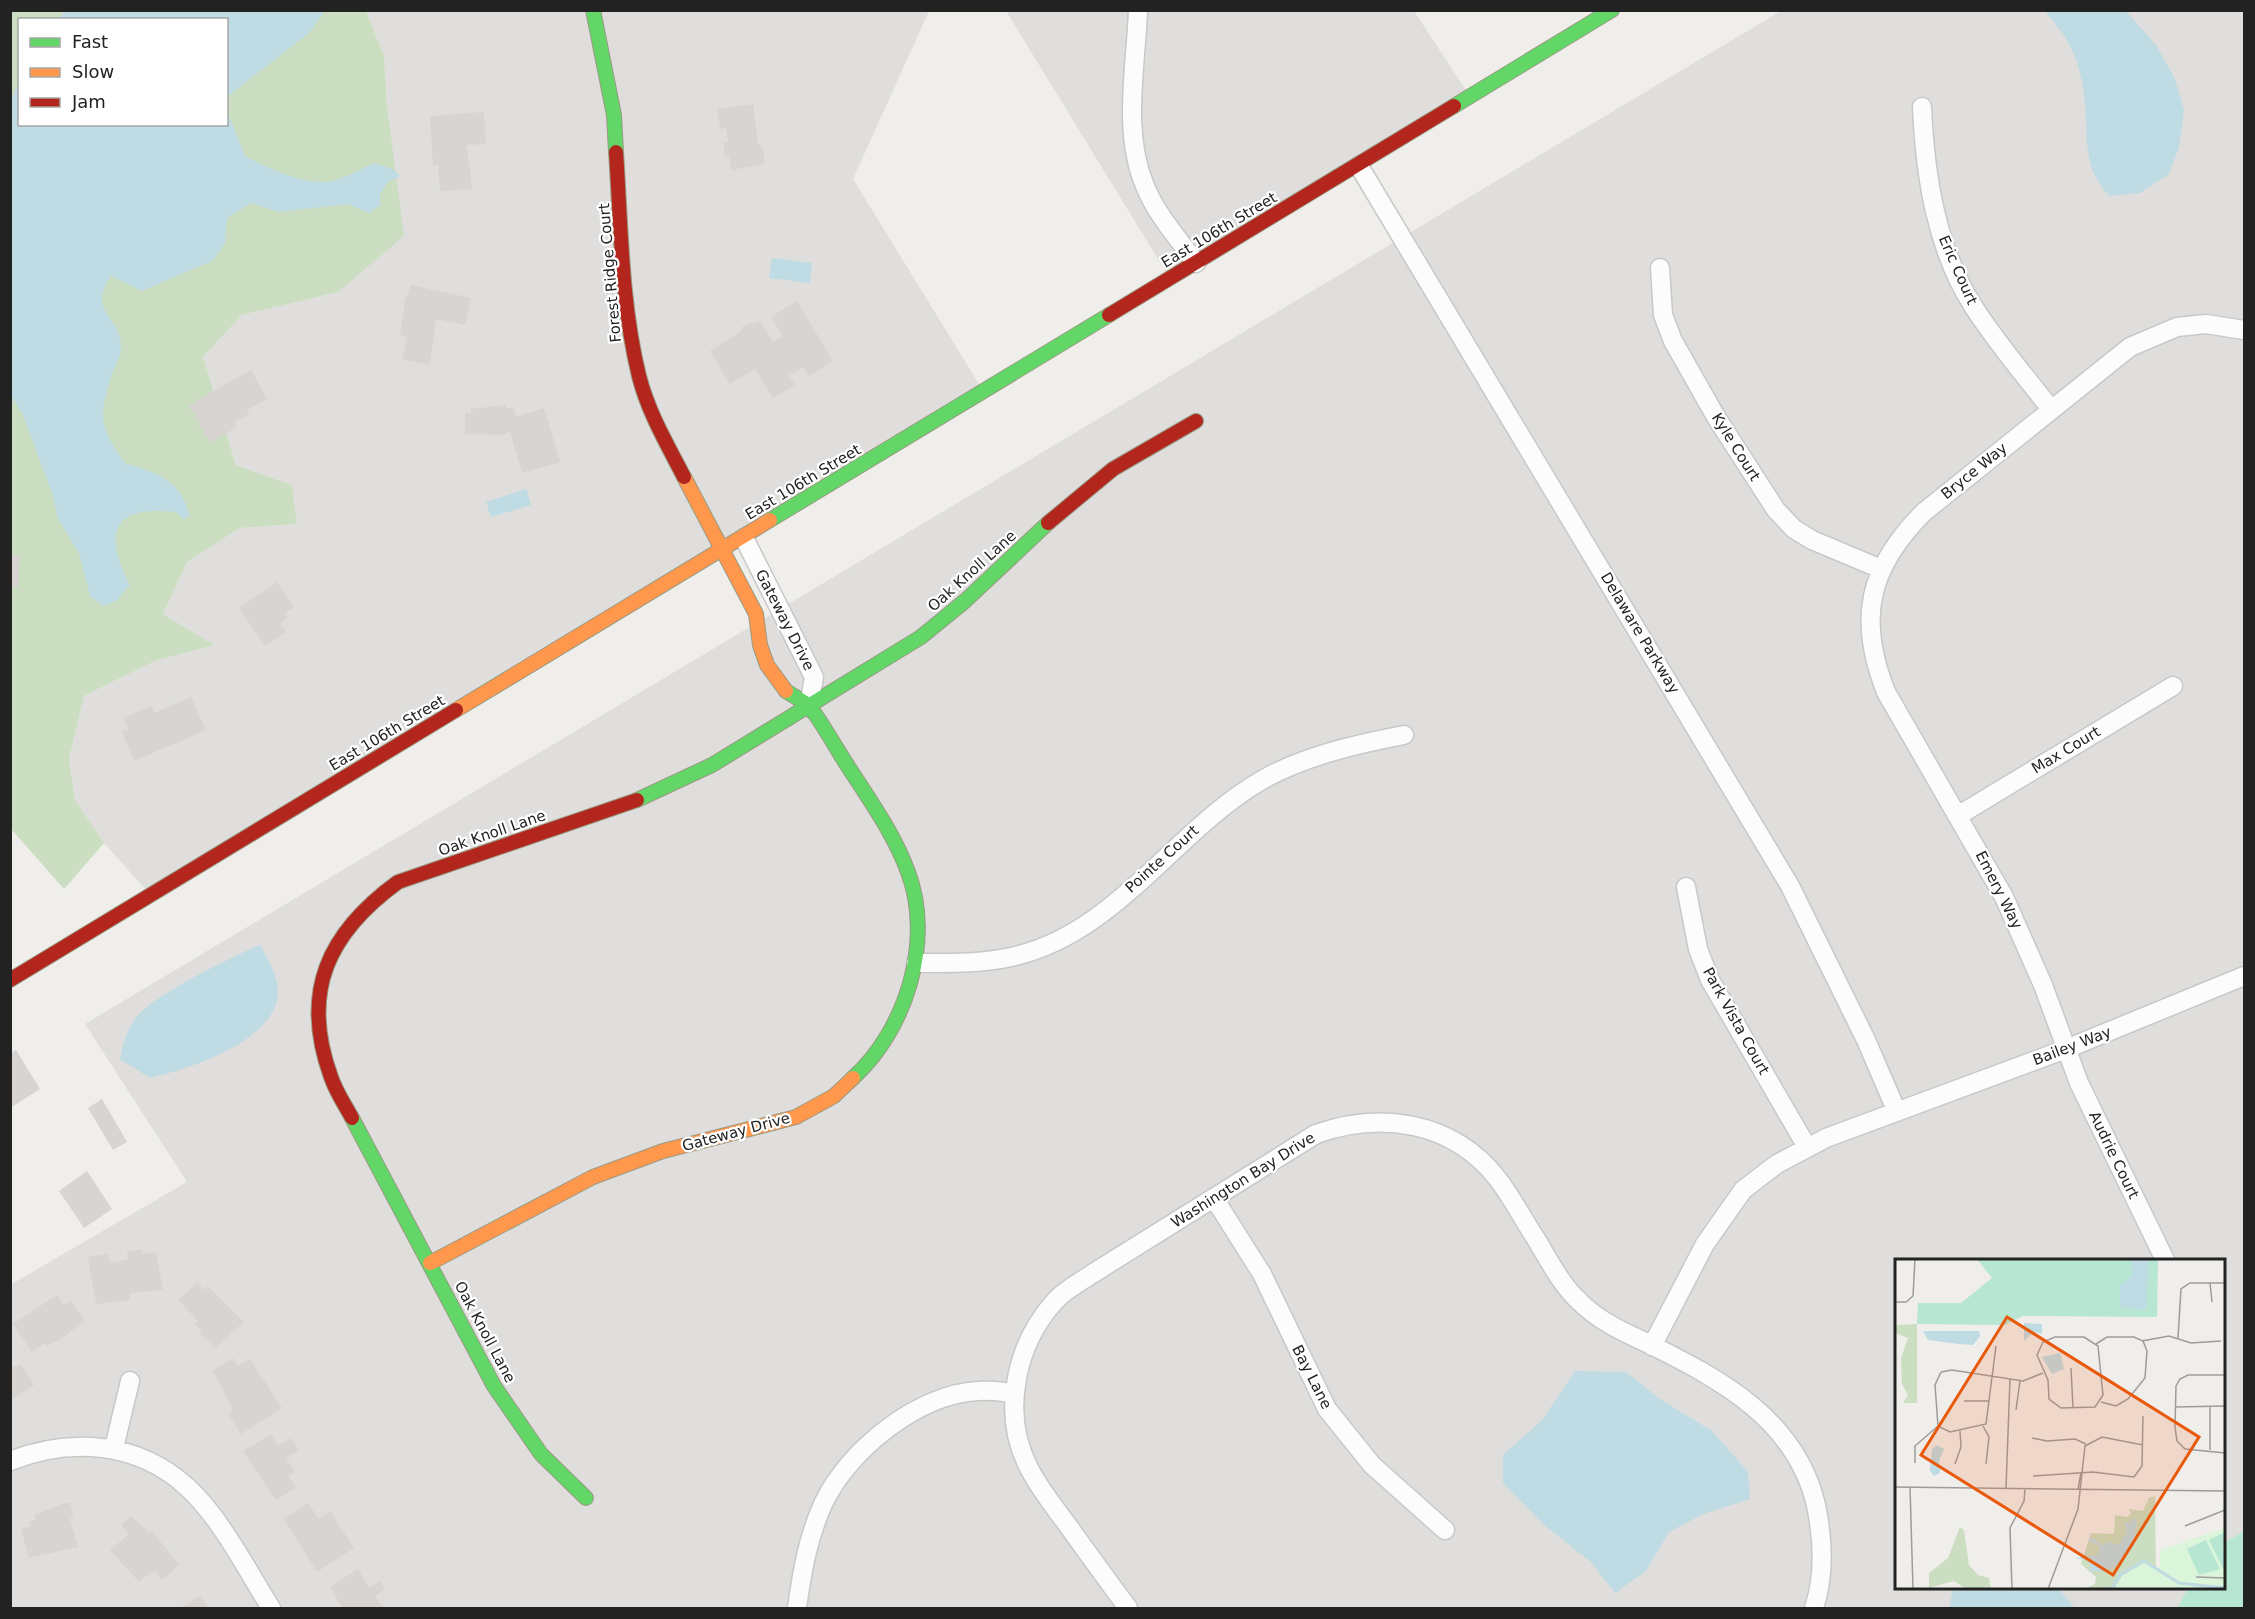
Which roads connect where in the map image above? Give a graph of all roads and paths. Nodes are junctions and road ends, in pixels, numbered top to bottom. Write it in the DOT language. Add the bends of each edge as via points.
graph roads {
  1 [pos="592,10"];
  2 [pos="1138,10"];
  3 [pos="1612,10"];
  4 [pos="1922,107"];
  5 [pos="1359,166"];
  6 [pos="1196,263"];
  7 [pos="1660,268"];
  8 [pos="2244,330"];
  9 [pos="2050,409"];
  10 [pos="1196,421"];
  11 [pos="744,538"];
  12 [pos="724,550"];
  13 [pos="1881,569"];
  14 [pos="2173,686"];
  15 [pos="809,706"];
  16 [pos="1404,735"];
  17 [pos="1913,740"];
  18 [pos="1959,815"];
  19 [pos="1686,887"];
  20 [pos="916,963"];
  21 [pos="2244,976"];
  22 [pos="10,980"];
  23 [pos="2066,1049"];
  24 [pos="1897,1112"];
  25 [pos="1807,1147"];
  26 [pos="1214,1198"];
  27 [pos="2165,1259"];
  28 [pos="429,1263"];
  29 [pos="1652,1346"];
  30 [pos="130,1382"];
  31 [pos="1015,1393"];
  32 [pos="114,1448"];
  33 [pos="10,1461"];
  34 [pos="586,1498"];
  35 [pos="1445,1530"];
  36 [pos="271,1608"];
  37 [pos="797,1608"];
  38 [pos="1128,1608"];
  39 [pos="1814,1608"];
  1 -- 12 [label="street, Forest Ridge Court" via="614,115 626,297 639,376 654,420"];
  2 -- 6 [label="street" via="1135,156 1156,207"];
  3 -- 5 [label="street, East 106th Street"];
  4 -- 9 [label="street, Eric Court" via="1923,146 1933,201 1958,277 1992,334"];
  5 -- 6 [label="street, East 106th Street"];
  5 -- 24 [label="street, Delaware Parkway" via="1790,886"];
  6 -- 11 [label="street, East 106th Street"];
  7 -- 13 [label="street, Kyle Court" via="1664,315 1673,341 1776,510 1794,529 1812,540"];
  8 -- 9 [label="street, Bryce Way" via="2206,324 2176,327 2152,335 2109,362"];
  9 -- 13 [label="street, Bryce Way" via="1924,512 1906,530"];
  10 -- 15 [label="street, Oak Knoll Lane" via="1125,460 1089,487 954,613"];
  11 -- 12 [label="street, East 106th Street"];
  11 -- 15 [label="street, Gateway Drive" via="814,677"];
  12 -- 15 [label="street, Gateway Drive" via="756,614 758,645 772,674 786,692"];
  12 -- 22 [label="street, East 106th Street"];
  13 -- 17 [label="street, Bryce Way" via="1871,607 1874,663"];
  14 -- 18 [label="street, Max Court"];
  15 -- 20 [label="street, Gateway Drive" via="905,861 917,919"];
  15 -- 28 [label="street, Oak Knoll Lane" via="712,765 646,797 398,882 366,906 339,937 329,958 318,1009 322,1052 331,1079"];
  16 -- 20 [label="street, Pointe Court" via="1337,751 1261,780 1216,811 1096,917 1040,948 975,962"];
  17 -- 18 [label="street, Emery Way"];
  18 -- 23 [label="street, Emery Way" via="2022,936"];
  19 -- 25 [label="street, Park Vista Court" via="1698,949 1710,980"];
  20 -- 28 [label="street, Gateway Drive" via="907,1002 887,1040 863,1070 820,1103 796,1117 616,1167"];
  21 -- 23 [label="street, Bailey Way"];
  23 -- 24 [label="street, Bailey Way"];
  23 -- 27 [label="street, Audrie Court"];
  24 -- 25 [label="street, Bailey Way"];
  25 -- 29 [label="street, Bailey Way" via="1743,1190 1705,1244"];
  26 -- 29 [label="street, Washington Bay Drive" via="1316,1134 1341,1125 1368,1121 1425,1126 1465,1148 1497,1178 1578,1301 1602,1321"];
  26 -- 31 [label="street, Washington Bay Drive" via="1057,1298 1038,1321 1025,1347"];
  26 -- 35 [label="street, Bay Lane" via="1262,1274 1327,1409 1372,1465"];
  28 -- 34 [label="street, Oak Knoll Lane" via="519,1425 541,1454"];
  29 -- 39 [label="street, Washington Bay Drive" via="1744,1397 1778,1429 1798,1459 1811,1486 1822,1547"];
  30 -- 32 [label="street"];
  31 -- 37 [label="street" via="976,1391 925,1406 867,1445 824,1501 802,1570"];
  31 -- 38 [label="street, Washington Bay Drive" via="1018,1442 1028,1466"];
  32 -- 33 [label="street" via="59,1447"];
  32 -- 36 [label="street" via="162,1468 188,1487 212,1516"];
}
